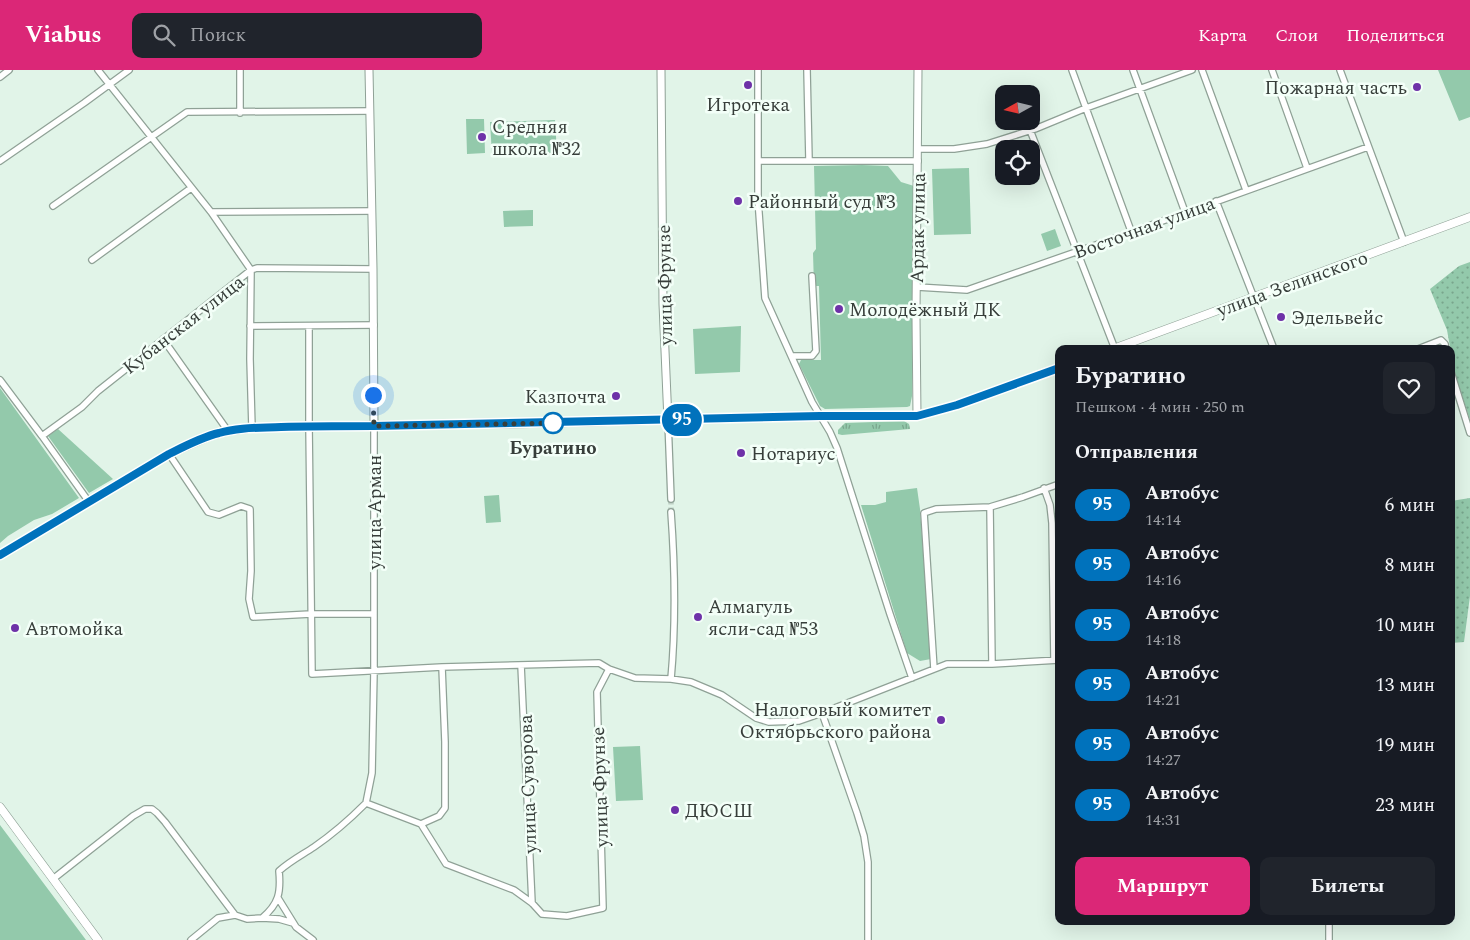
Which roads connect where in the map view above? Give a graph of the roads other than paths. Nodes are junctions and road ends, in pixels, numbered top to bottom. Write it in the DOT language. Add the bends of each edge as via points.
graph roads {
  1 [pos="9,70"];
  2 [pos="98,70"];
  3 [pos="128,70"];
  4 [pos="240,70"];
  5 [pos="369,70"];
  6 [pos="661,70"];
  7 [pos="758,70"];
  8 [pos="807,70"];
  9 [pos="918,70"];
  10 [pos="1072,70"];
  11 [pos="1133,70"];
  12 [pos="1192,70"];
  13 [pos="1202,70"];
  14 [pos="1272,70"];
  15 [pos="1340,70"];
  16 [pos="0,77"];
  17 [pos="110,84"];
  18 [pos="1140,88"];
  19 [pos="1086,108"];
  20 [pos="370,111"];
  21 [pos="240,113"];
  22 [pos="1040,126"];
  23 [pos="1030,130"];
  24 [pos="152,137"];
  25 [pos="1368,147"];
  26 [pos="918,149"];
  27 [pos="809,160"];
  28 [pos="0,161"];
  29 [pos="758,161"];
  30 [pos="918,161"];
  31 [pos="1307,168"];
  32 [pos="191,188"];
  33 [pos="1246,190"];
  34 [pos="1216,201"];
  35 [pos="53,206"];
  36 [pos="372,211"];
  37 [pos="211,212"];
  38 [pos="1185,212"];
  39 [pos="1470,217"];
  40 [pos="1131,231"];
  41 [pos="1404,242"];
  42 [pos="1078,252"];
  43 [pos="92,260"];
  44 [pos="373,269"];
  45 [pos="251,270"];
  46 [pos="812,276"];
  47 [pos="917,287"];
  48 [pos="1254,297"];
  49 [pos="374,325"];
  50 [pos="250,326"];
  51 [pos="309,326"];
  52 [pos="163,339"];
  53 [pos="1113,345"];
  54 [pos="1125,345"];
  55 [pos="1272,345"];
  56 [pos="1428,345"];
  57 [pos="1445,345"];
  58 [pos="792,356"];
  59 [pos="1055,369"];
  60 [pos="0,380"];
  61 [pos="1455,385"];
  62 [pos="820,416"];
  63 [pos="917,416"];
  64 [pos="668,421"];
  65 [pos="309,426"];
  66 [pos="374,426"];
  67 [pos="252,428"];
  68 [pos="228,431"];
  69 [pos="1470,433"];
  70 [pos="42,436"];
  71 [pos="169,454"];
  72 [pos="1055,485"];
  73 [pos="1044,488"];
  74 [pos="671,499"];
  75 [pos="89,502"];
  76 [pos="990,507"];
  77 [pos="671,512"];
  78 [pos="0,555"];
  79 [pos="312,614"];
  80 [pos="374,614"];
  81 [pos="1055,626"];
  82 [pos="1055,660"];
  83 [pos="992,664"];
  84 [pos="521,665"];
  85 [pos="442,667"];
  86 [pos="608,669"];
  87 [pos="934,669"];
  88 [pos="374,671"];
  89 [pos="912,678"];
  90 [pos="671,679"];
  91 [pos="822,713"];
  92 [pos="366,803"];
  93 [pos="0,808"];
  94 [pos="421,824"];
  95 [pos="53,879"];
  96 [pos="278,898"];
  97 [pos="532,903"];
  98 [pos="235,915"];
  99 [pos="262,918"];
  100 [pos="293,923"];
  101 [pos="1329,925"];
  102 [pos="98,940"];
  103 [pos="192,940"];
  104 [pos="313,940"];
  105 [pos="868,940"];
  106 [pos="1329,940"];
  1 -- 16 [label="street"];
  2 -- 17 [label="street"];
  3 -- 17 [label="street"];
  4 -- 21 [label="street"];
  5 -- 20 [label="street, улица Арман"];
  6 -- 64 [label="street, улица Фрунзе" via="663,304"];
  7 -- 29 [label="street"];
  8 -- 27 [label="street"];
  9 -- 26 [label="street, Ардак улица"];
  10 -- 19 [label="street"];
  11 -- 18 [label="street"];
  12 -- 18 [label="street"];
  13 -- 33 [label="street"];
  14 -- 31 [label="street"];
  15 -- 25 [label="street"];
  17 -- 24 [label="street"];
  17 -- 28 [label="street"];
  18 -- 19 [label="street"];
  18 -- 38 [label="street"];
  19 -- 22 [label="street"];
  19 -- 40 [label="street"];
  20 -- 21 [label="street"];
  20 -- 36 [label="street, улица Арман"];
  21 -- 24 [label="street" via="186,112"];
  23 -- 26 [label="street" via="987,144 954,149"];
  23 -- 42 [label="street"];
  24 -- 32 [label="street"];
  24 -- 35 [label="street"];
  25 -- 31 [label="street, Восточная улица"];
  25 -- 41 [label="street"];
  26 -- 30 [label="street, Ардак улица"];
  27 -- 29 [label="street"];
  27 -- 30 [label="street"];
  29 -- 58 [label="street" via="765,298"];
  30 -- 47 [label="street, Ардак улица"];
  31 -- 33 [label="street, Восточная улица"];
  32 -- 37 [label="street"];
  32 -- 43 [label="street"];
  33 -- 34 [label="street, Восточная улица"];
  34 -- 38 [label="street, Восточная улица"];
  34 -- 48 [label="street"];
  36 -- 37 [label="street"];
  36 -- 44 [label="street, улица Арман"];
  37 -- 45 [label="street"];
  38 -- 40 [label="street, Восточная улица"];
  39 -- 41 [label="main road, улица Зелинского"];
  40 -- 42 [label="street, Восточная улица"];
  41 -- 48 [label="main road, улица Зелинского"];
  42 -- 47 [label="street, Восточная улица" via="967,290"];
  42 -- 53 [label="street"];
  44 -- 45 [label="street, Кубанская улица"];
  44 -- 49 [label="street, улица Арман"];
  45 -- 50 [label="street"];
  45 -- 52 [label="street, Кубанская улица"];
  46 -- 58 [label="street" via="816,351 812,356"];
  47 -- 63 [label="street, Ардак улица"];
  48 -- 54 [label="main road, улица Зелинского"];
  48 -- 55 [label="street"];
  49 -- 51 [label="street"];
  49 -- 66 [label="street, улица Арман"];
  50 -- 51 [label="street"];
  50 -- 67 [label="street"];
  51 -- 65 [label="street"];
  52 -- 68 [label="street"];
  52 -- 70 [label="street, Кубанская улица"];
  56 -- 57 [label="street" via="1440,340"];
  58 -- 62 [label="street"];
  59 -- 63 [label="main road"];
  60 -- 70 [label="street"];
  61 -- 69 [label="street"];
  62 -- 63 [label="main road"];
  62 -- 64 [label="main road"];
  62 -- 89 [label="street" via="837,448"];
  64 -- 66 [label="main road"];
  64 -- 74 [label="street, улица Фрунзе"];
  65 -- 66 [label="main road"];
  65 -- 67 [label="main road"];
  65 -- 79 [label="street"];
  66 -- 80 [label="street, улица Арман"];
  67 -- 68 [label="main road"];
  68 -- 71 [label="main road"];
  70 -- 75 [label="street"];
  71 -- 75 [label="main road"];
  71 -- 79 [label="street" via="208,512 219,515 241,506 250,509 249,599 253,617"];
  72 -- 73 [label="street"];
  73 -- 76 [label="street"];
  73 -- 81 [label="street" via="1052,523"];
  75 -- 78 [label="main road"];
  76 -- 83 [label="street"];
  76 -- 87 [label="street" via="936,508 924,513"];
  77 -- 90 [label="street" via="674,639"];
  79 -- 80 [label="street"];
  79 -- 88 [label="street" via="312,674"];
  80 -- 88 [label="street, улица Арман"];
  82 -- 83 [label="street"];
  83 -- 87 [label="street" via="948,664"];
  84 -- 85 [label="street"];
  84 -- 86 [label="street" via="599,663"];
  84 -- 97 [label="street, улица Суворова"];
  85 -- 88 [label="street"];
  85 -- 94 [label="street" via="445,808 439,816"];
  86 -- 90 [label="street" via="634,678"];
  86 -- 97 [label="street, улица Фрунзе" via="597,692 604,908 567,916 542,914"];
  87 -- 89 [label="street"];
  88 -- 92 [label="street, улица Арман" via="372,773"];
  89 -- 91 [label="street"];
  90 -- 91 [label="street" via="691,682 722,695 756,718 769,722 799,721"];
  91 -- 105 [label="street" via="864,836 868,862"];
  92 -- 94 [label="street"];
  92 -- 96 [label="street" via="314,847 278,871"];
  93 -- 95 [label="main road"];
  94 -- 97 [label="street" via="446,864 514,890"];
  95 -- 98 [label="street" via="133,816 152,809"];
  95 -- 102 [label="main road"];
  96 -- 99 [label="street"];
  96 -- 100 [label="street"];
  98 -- 99 [label="street" via="247,919"];
  98 -- 103 [label="street" via="218,918"];
  99 -- 100 [label="street"];
  100 -- 104 [label="street"];
  101 -- 106 [label="street"];
}
